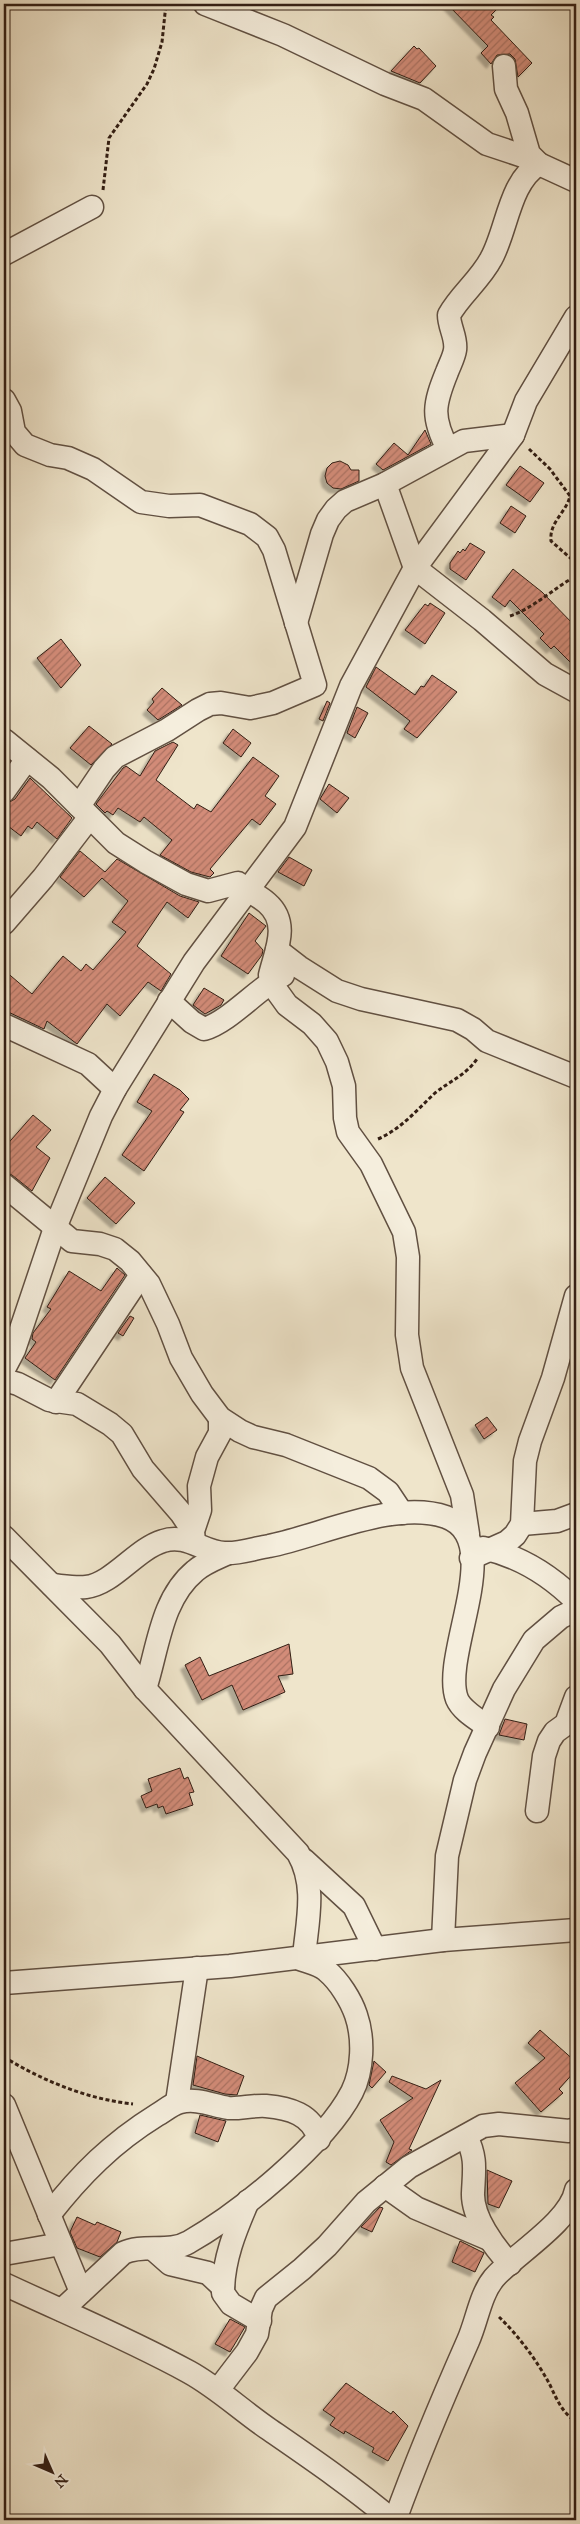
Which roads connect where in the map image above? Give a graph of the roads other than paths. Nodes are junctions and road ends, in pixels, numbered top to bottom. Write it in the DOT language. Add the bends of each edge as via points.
graph roads {
  1 [pos="205,4"];
  2 [pos="504,66"];
  3 [pos="536,162"];
  4 [pos="576,181"];
  5 [pos="92,207"];
  6 [pos="4,254"];
  7 [pos="576,318"];
  8 [pos="4,400"];
  9 [pos="513,435"];
  10 [pos="448,448"];
  11 [pos="385,484"];
  12 [pos="415,568"];
  13 [pos="296,623"];
  14 [pos="576,691"];
  15 [pos="4,740"];
  16 [pos="27,759"];
  17 [pos="4,791"];
  18 [pos="84,812"];
  19 [pos="248,891"];
  20 [pos="4,923"];
  21 [pos="277,950"];
  22 [pos="298,967"];
  23 [pos="271,981"];
  24 [pos="169,1001"];
  25 [pos="9,1034"];
  26 [pos="576,1077"];
  27 [pos="115,1089"];
  28 [pos="4,1185"];
  29 [pos="55,1228"];
  30 [pos="141,1274"];
  31 [pos="576,1296"];
  32 [pos="4,1369"];
  33 [pos="4,1380"];
  34 [pos="56,1402"];
  35 [pos="220,1418"];
  36 [pos="402,1513"];
  37 [pos="576,1514"];
  38 [pos="522,1524"];
  39 [pos="4,1537"];
  40 [pos="193,1537"];
  41 [pos="469,1544"];
  42 [pos="492,1550"];
  43 [pos="226,1554"];
  44 [pos="52,1584"];
  45 [pos="576,1601"];
  46 [pos="576,1610"];
  47 [pos="145,1689"];
  48 [pos="576,1697"];
  49 [pos="488,1727"];
  50 [pos="537,1811"];
  51 [pos="298,1854"];
  52 [pos="576,1930"];
  53 [pos="443,1940"];
  54 [pos="375,1949"];
  55 [pos="300,1958"];
  56 [pos="197,1968"];
  57 [pos="4,1983"];
  58 [pos="4,2105"];
  59 [pos="174,2105"];
  60 [pos="576,2129"];
  61 [pos="466,2136"];
  62 [pos="319,2139"];
  63 [pos="385,2186"];
  64 [pos="576,2190"];
  65 [pos="248,2200"];
  66 [pos="49,2216"];
  67 [pos="489,2239"];
  68 [pos="61,2244"];
  69 [pos="153,2249"];
  70 [pos="4,2254"];
  71 [pos="510,2264"];
  72 [pos="4,2284"];
  73 [pos="223,2287"];
  74 [pos="81,2292"];
  75 [pos="62,2310"];
  76 [pos="260,2321"];
  77 [pos="218,2390"];
  78 [pos="393,2520"];
  1 -- 3 [label="street" via="283,35 424,100 487,144"];
  2 -- 3 [label="street" via="506,90 517,113 525,148"];
  3 -- 4 [label="street"];
  3 -- 10 [label="street" via="522,182 489,263 449,316 456,347 436,402 435,418"];
  5 -- 6 [label="street"];
  7 -- 9 [label="street" via="526,401"];
  8 -- 13 [label="street" via="14,432 25,445 93,469 141,502 169,506 200,505 259,529 274,550"];
  9 -- 10 [label="street" via="464,441"];
  9 -- 12 [label="street"];
  10 -- 11 [label="street"];
  11 -- 12 [label="street"];
  11 -- 13 [label="street" via="345,502 328,520"];
  12 -- 14 [label="street" via="545,674"];
  12 -- 19 [label="street" via="351,686 295,827"];
  13 -- 18 [label="street" via="315,685 273,703 250,708 221,703 198,710 116,757 104,769"];
  15 -- 16 [label="street"];
  16 -- 17 [label="street"];
  16 -- 18 [label="street"];
  18 -- 19 [label="street" via="116,843 186,884 208,891 238,884"];
  18 -- 20 [label="street" via="43,878"];
  19 -- 21 [label="street" via="267,903 280,918"];
  19 -- 24 [label="street" via="220,924"];
  21 -- 22 [label="street"];
  21 -- 23 [label="street"];
  22 -- 23 [label="street"];
  22 -- 26 [label="street" via="337,990 361,999 457,1020 487,1041"];
  23 -- 24 [label="street" via="204,1029"];
  23 -- 41 [label="street" via="287,1005 312,1024 327,1041 344,1086 346,1125 371,1164 406,1237 412,1368 462,1495"];
  24 -- 27 [label="street"];
  25 -- 27 [label="street" via="88,1064"];
  27 -- 29 [label="street"];
  28 -- 29 [label="street"];
  29 -- 30 [label="street" via="72,1241 115,1249"];
  29 -- 32 [label="street" via="14,1350"];
  30 -- 34 [label="street"];
  30 -- 35 [label="street" via="160,1306 181,1358"];
  31 -- 38 [label="street" via="553,1378 530,1441"];
  33 -- 34 [label="street"];
  34 -- 40 [label="street" via="76,1404 122,1434 143,1469 181,1512"];
  35 -- 36 [label="street" via="246,1434 286,1445 369,1478 388,1492"];
  35 -- 40 [label="street" via="220,1433 207,1457 199,1486 200,1510"];
  36 -- 41 [label="street" via="439,1514 459,1524"];
  36 -- 43 [label="street"];
  37 -- 38 [label="street" via="557,1521"];
  38 -- 42 [label="street" via="515,1535"];
  39 -- 44 [label="street"];
  40 -- 43 [label="street"];
  40 -- 44 [label="street" via="151,1545 98,1584 86,1587"];
  41 -- 42 [label="street"];
  41 -- 49 [label="street" via="469,1601 454,1683 458,1702"];
  42 -- 45 [label="street" via="544,1574"];
  43 -- 47 [label="street" via="194,1571 173,1600 162,1621"];
  44 -- 47 [label="street" via="110,1644"];
  46 -- 49 [label="street" via="560,1617 534,1640 504,1689"];
  47 -- 51 [label="street"];
  48 -- 50 [label="street" via="566,1724 554,1732 549,1741"];
  49 -- 53 [label="street" via="465,1780 454,1822 448,1856"];
  51 -- 54 [label="street" via="354,1906"];
  51 -- 55 [label="street" via="306,1866 310,1894"];
  52 -- 53 [label="street"];
  53 -- 54 [label="street"];
  54 -- 55 [label="street"];
  55 -- 56 [label="street"];
  55 -- 62 [label="street" via="326,1969 354,2007 360,2027 362,2047 353,2091"];
  56 -- 57 [label="street"];
  56 -- 59 [label="street"];
  58 -- 66 [label="street"];
  59 -- 62 [label="street" via="200,2100 228,2108 253,2105 295,2110 317,2132"];
  59 -- 66 [label="street" via="138,2126 96,2160"];
  60 -- 61 [label="street" via="499,2124 483,2126"];
  61 -- 63 [label="street" via="428,2155"];
  61 -- 67 [label="street" via="476,2171 475,2207"];
  62 -- 65 [label="street"];
  63 -- 67 [label="street" via="416,2208"];
  63 -- 76 [label="street" via="326,2246 266,2298"];
  64 -- 71 [label="street" via="571,2204 547,2231"];
  65 -- 69 [label="street" via="181,2246"];
  65 -- 73 [label="street" via="230,2247"];
  66 -- 68 [label="street"];
  67 -- 71 [label="street"];
  68 -- 70 [label="street"];
  68 -- 74 [label="street"];
  69 -- 73 [label="street" via="170,2264 208,2273"];
  69 -- 74 [label="street" via="131,2249 123,2253"];
  71 -- 78 [label="street" via="493,2280 483,2301"];
  72 -- 75 [label="street"];
  73 -- 76 [label="street" via="225,2299"];
  74 -- 75 [label="street"];
  75 -- 77 [label="street" via="131,2341"];
  76 -- 77 [label="street" via="247,2352"];
  77 -- 78 [label="street"];
}
